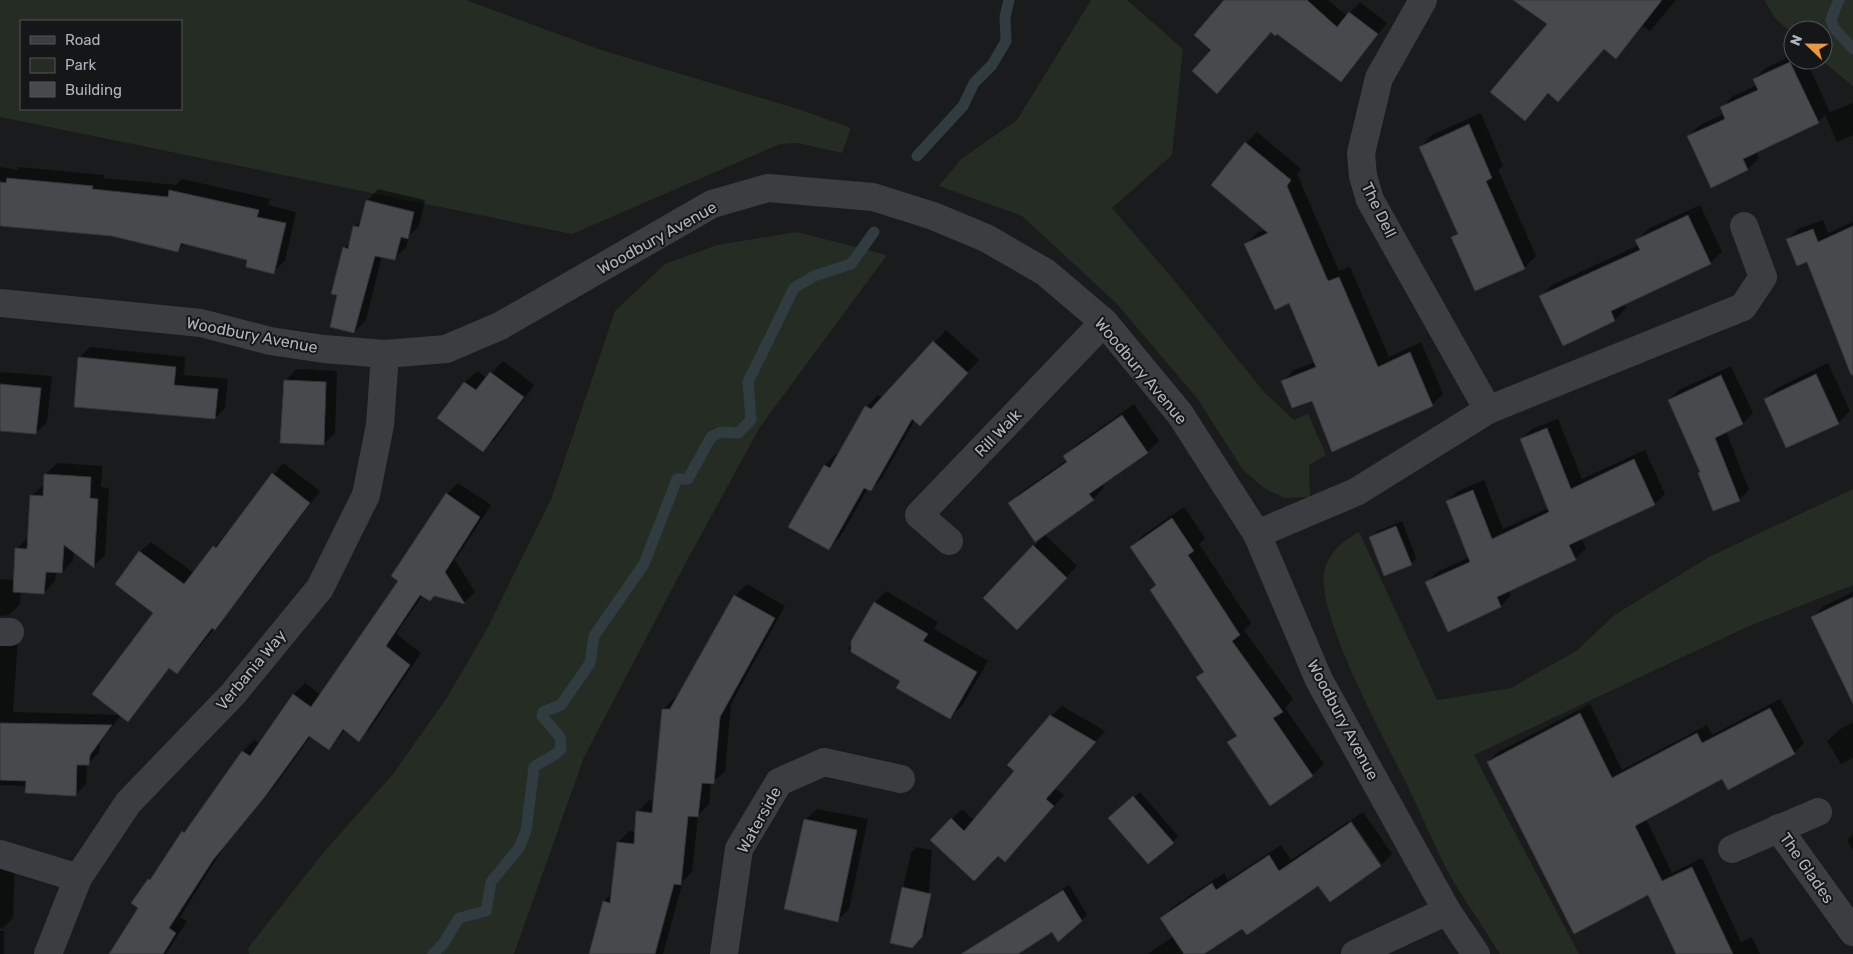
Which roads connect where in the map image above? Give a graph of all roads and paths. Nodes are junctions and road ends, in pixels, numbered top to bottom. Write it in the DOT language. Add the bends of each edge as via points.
graph roads {
  1 [pos="1423,0"];
  2 [pos="1744,226"];
  3 [pos="0,304"];
  4 [pos="1104,322"];
  5 [pos="385,354"];
  6 [pos="1488,410"];
  7 [pos="1257,534"];
  8 [pos="949,541"];
  9 [pos="901,779"];
  10 [pos="1818,812"];
  11 [pos="1778,828"];
  12 [pos="1732,849"];
  13 [pos="0,854"];
  14 [pos="78,878"];
  15 [pos="1447,910"];
  16 [pos="1853,932"];
  17 [pos="48,954"];
  18 [pos="724,954"];
  19 [pos="1355,954"];
  20 [pos="1476,954"];
  1 -- 6 [label="street, The Dell" via="1379,78 1361,152 1363,176 1370,200"];
  2 -- 6 [label="street" via="1763,277 1743,307"];
  3 -- 5 [label="street, Woodbury Avenue" via="202,323 270,341 324,350"];
  4 -- 5 [label="street, Woodbury Avenue" via="1045,272 986,238 933,216 873,197 768,188 712,204 500,326 446,349"];
  4 -- 7 [label="street, Woodbury Avenue" via="1180,414"];
  4 -- 8 [label="street, Rill Walk" via="919,516"];
  5 -- 14 [label="street, Verbania Way" via="380,425 366,495 320,588 233,694 128,803"];
  6 -- 7 [label="street" via="1356,492"];
  7 -- 15 [label="street, Woodbury Avenue" via="1319,680"];
  9 -- 18 [label="street, Waterside" via="824,762 779,782 739,848"];
  10 -- 11 [label="street, The Glades"];
  11 -- 12 [label="street, The Glades"];
  11 -- 16 [label="street, The Glades"];
  13 -- 14 [label="street"];
  14 -- 17 [label="street, Verbania Way"];
  15 -- 19 [label="street"];
  15 -- 20 [label="street, Woodbury Avenue"];
}
